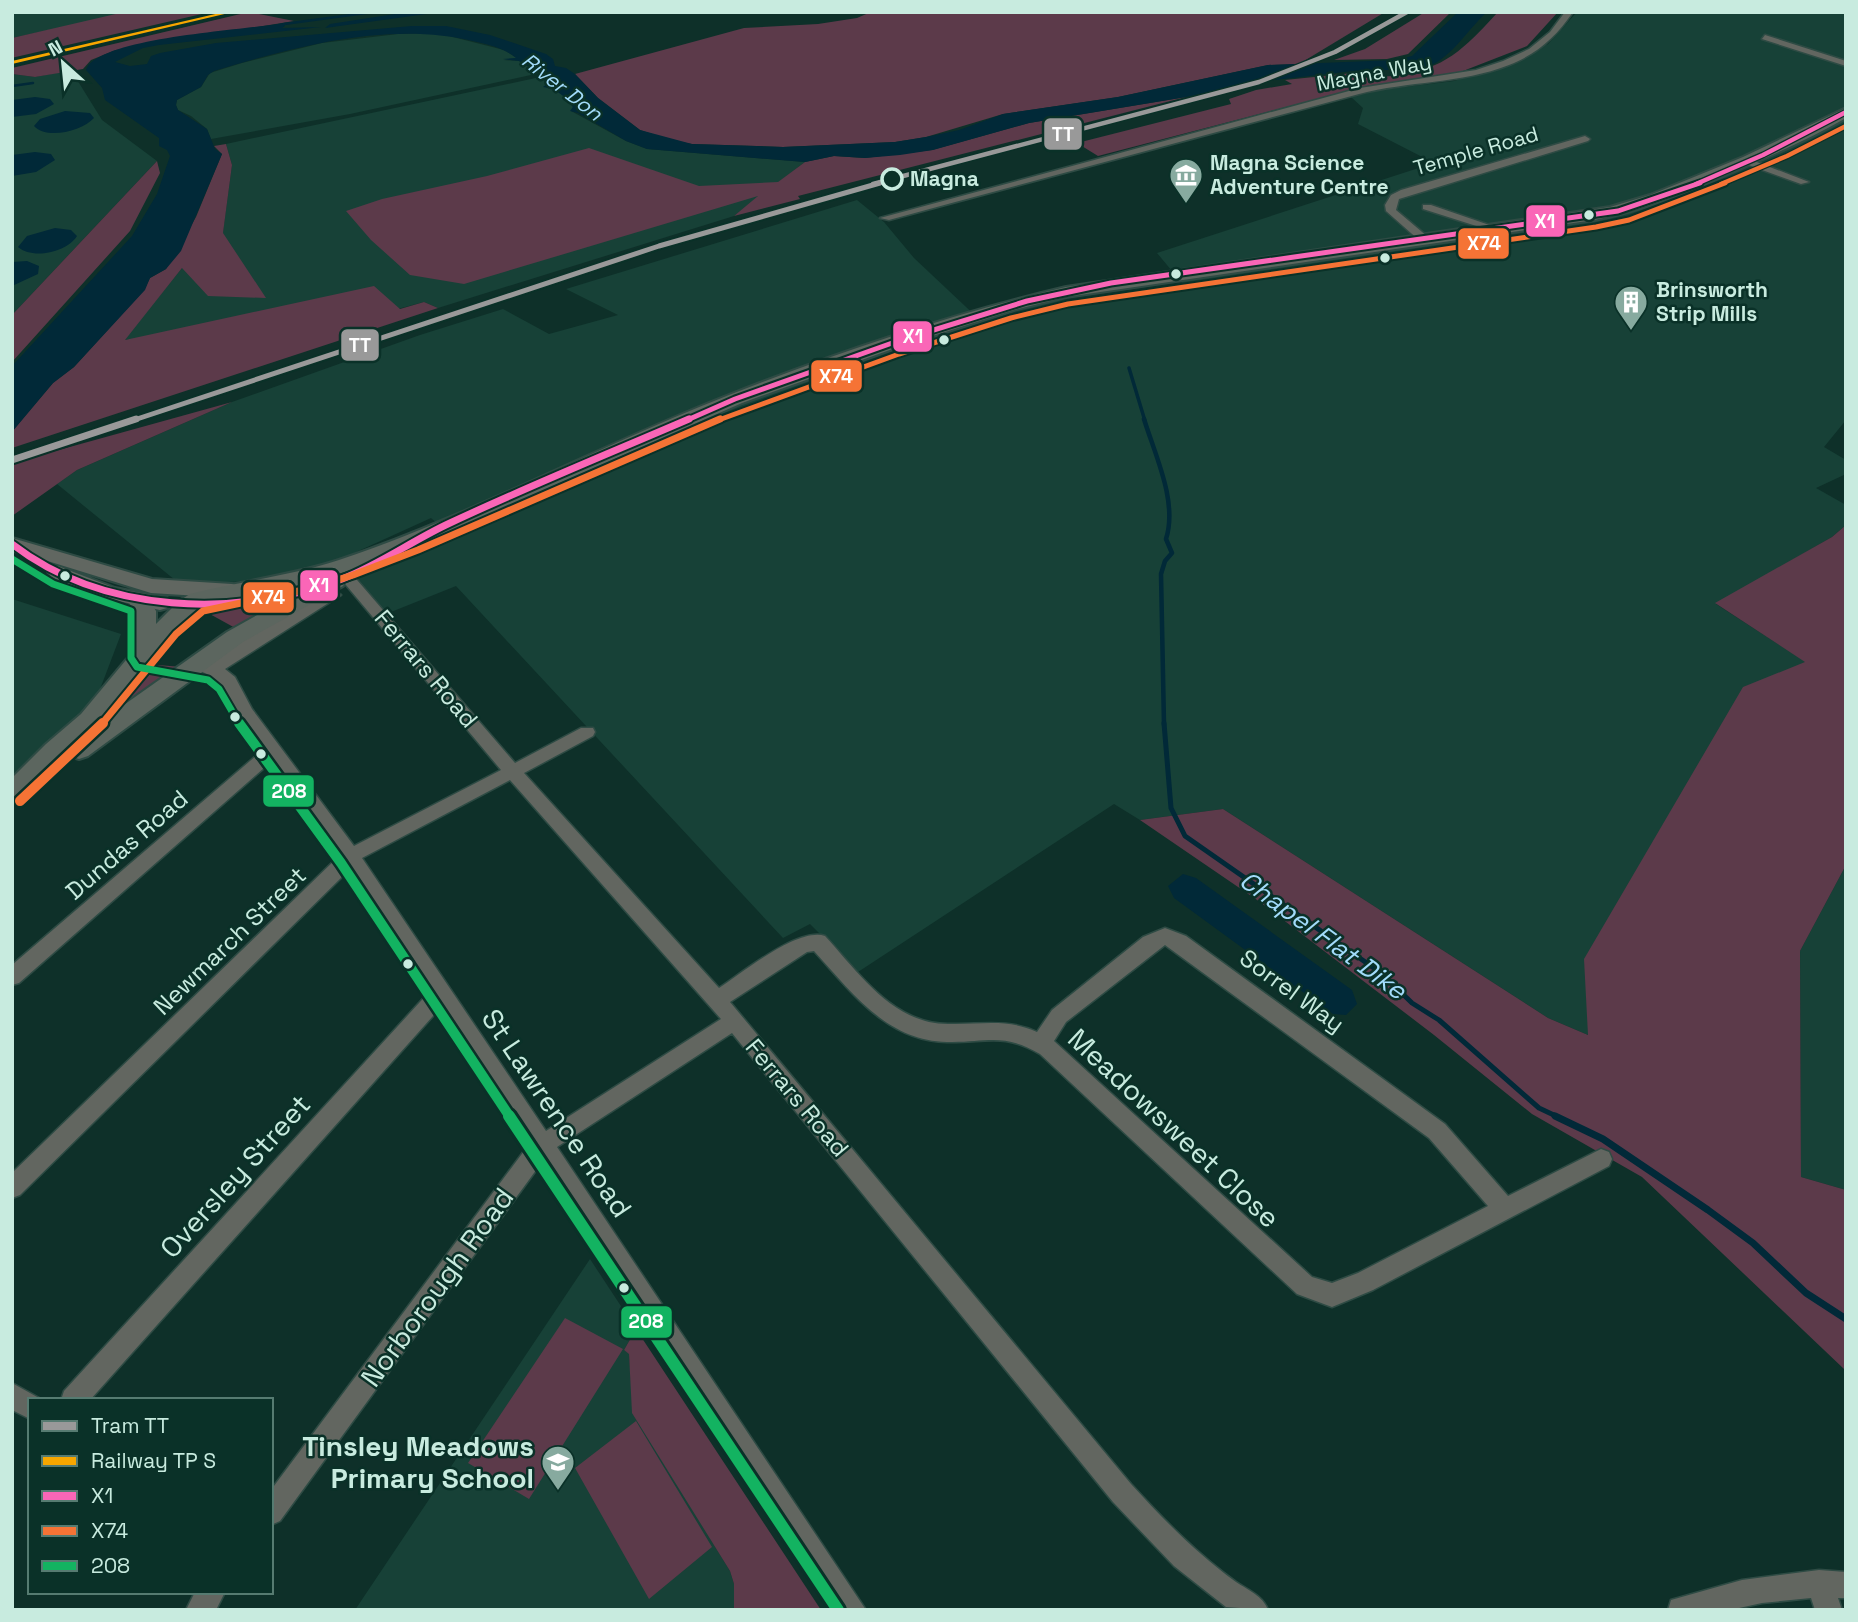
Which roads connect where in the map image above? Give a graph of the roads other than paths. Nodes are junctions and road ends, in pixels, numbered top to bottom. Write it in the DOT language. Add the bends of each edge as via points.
graph roads {
  1 [pos="1569,12"];
  2 [pos="1765,37"];
  3 [pos="1846,64"];
  4 [pos="1846,112"];
  5 [pos="1586,139"];
  6 [pos="1746,161"];
  7 [pos="1804,182"];
  8 [pos="1427,207"];
  9 [pos="885,218"];
  10 [pos="1496,229"];
  11 [pos="1424,239"];
  12 [pos="413,540"];
  13 [pos="14,545"];
  14 [pos="329,583"];
  15 [pos="232,591"];
  16 [pos="139,601"];
  17 [pos="187,606"];
  18 [pos="143,656"];
  19 [pos="206,666"];
  20 [pos="587,732"];
  21 [pos="274,750"];
  22 [pos="512,771"];
  23 [pos="15,790"];
  24 [pos="351,856"];
  25 [pos="12,976"];
  26 [pos="441,993"];
  27 [pos="717,1000"];
  28 [pos="734,1021"];
  29 [pos="1041,1044"];
  30 [pos="542,1145"];
  31 [pos="1601,1159"];
  32 [pos="12,1188"];
  33 [pos="1504,1209"];
  34 [pos="12,1395"];
  35 [pos="75,1398"];
  36 [pos="28,1407"];
  37 [pos="273,1509"];
  38 [pos="1819,1583"];
  39 [pos="1846,1585"];
  40 [pos="211,1594"];
  41 [pos="199,1610"];
  42 [pos="853,1610"];
  43 [pos="1255,1610"];
  44 [pos="1681,1610"];
  45 [pos="1829,1610"];
  1 -- 9 [label="street, Magna Way" via="1560,29 1535,48 1482,70 1363,90"];
  2 -- 3 [label="street"];
  4 -- 6 [label="main road"];
  5 -- 11 [label="street, Temple Road" via="1395,197 1391,211"];
  6 -- 7 [label="street"];
  6 -- 10 [label="main road" via="1636,207"];
  8 -- 10 [label="street"];
  10 -- 11 [label="main road"];
  11 -- 12 [label="main road" via="1111,284 1008,306 718,406"];
  12 -- 14 [label="main road"];
  12 -- 14 [label="main road" via="386,558"];
  13 -- 15 [label="street" via="174,589"];
  13 -- 16 [label="street" via="68,577"];
  14 -- 15 [label="main road"];
  14 -- 17 [label="main road" via="236,603"];
  14 -- 19 [label="main road" via="241,633"];
  14 -- 22 [label="street, Ferrars Road"];
  15 -- 17 [label="main road"];
  16 -- 17 [label="street"];
  16 -- 18 [label="main road" via="145,611"];
  17 -- 18 [label="main road"];
  18 -- 19 [label="main road"];
  18 -- 23 [label="main road" via="90,720"];
  19 -- 21 [label="street, St Lawrence Road" via="229,681"];
  19 -- 23 [label="main road"];
  20 -- 22 [label="street, Newmarch Street"];
  21 -- 24 [label="street, St Lawrence Road"];
  21 -- 25 [label="street, Dundas Road"];
  22 -- 24 [label="street, Newmarch Street"];
  22 -- 27 [label="street, Ferrars Road"];
  24 -- 26 [label="street, St Lawrence Road"];
  24 -- 32 [label="street, Newmarch Street"];
  26 -- 30 [label="street, St Lawrence Road"];
  26 -- 35 [label="street, Oversley Street"];
  27 -- 28 [label="street, Ferrars Road"];
  27 -- 29 [label="street, Meadowsweet Close" via="802,945 818,942 889,1014 912,1027 935,1033 1010,1031"];
  28 -- 30 [label="street, Norborough Road"];
  28 -- 43 [label="street, Ferrars Road" via="1165,1542 1206,1579"];
  29 -- 33 [label="street, Meadowsweet Close" via="1305,1286 1332,1295"];
  29 -- 33 [label="street, Sorrel Way" via="1059,1016 1150,943 1166,936 1437,1131"];
  30 -- 37 [label="street, Norborough Road"];
  30 -- 42 [label="street, St Lawrence Road"];
  31 -- 33 [label="street, Meadowsweet Close"];
  34 -- 36 [label="street"];
  38 -- 39 [label="street"];
  38 -- 44 [label="street" via="1737,1593"];
  38 -- 45 [label="street"];
  40 -- 41 [label="street"];
}
